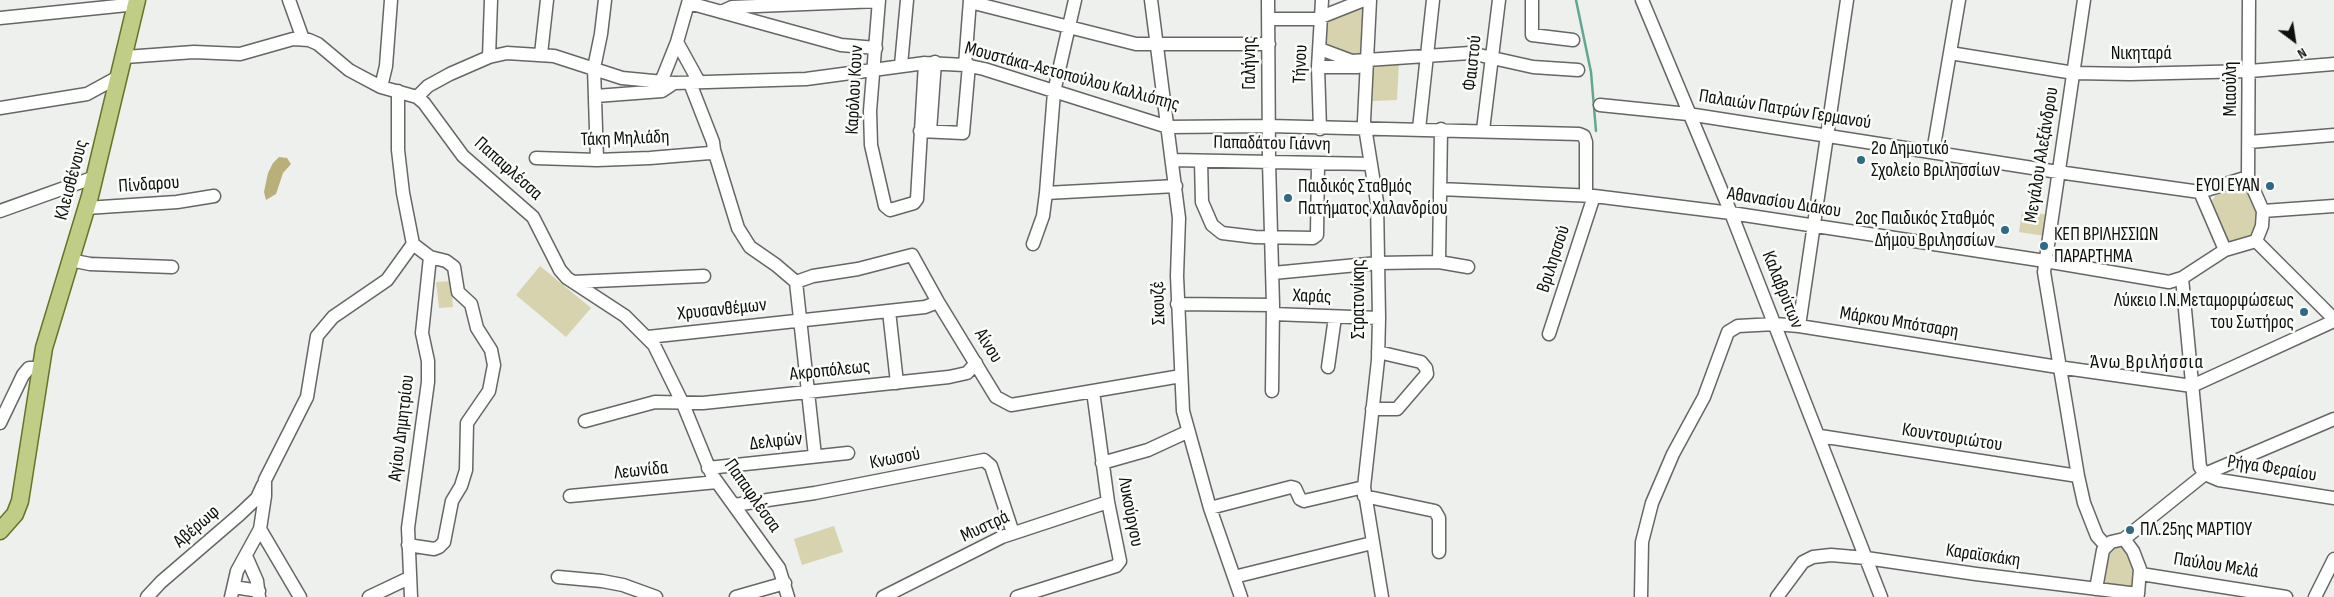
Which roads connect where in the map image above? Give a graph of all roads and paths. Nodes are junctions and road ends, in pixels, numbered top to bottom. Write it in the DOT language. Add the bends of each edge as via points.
graph roads {
  1 [pos="289,0"];
  2 [pos="391,0"];
  3 [pos="491,0"];
  4 [pos="547,0"];
  5 [pos="605,0"];
  6 [pos="907,0"];
  7 [pos="1075,0"];
  8 [pos="1151,0"];
  9 [pos="1268,0"];
  10 [pos="1322,0"];
  11 [pos="1364,0"];
  12 [pos="1370,0"];
  13 [pos="1433,0"];
  14 [pos="1499,0"];
  15 [pos="1532,0"];
  16 [pos="1642,0"];
  17 [pos="1847,0"];
  18 [pos="1959,0"];
  19 [pos="2084,0"];
  20 [pos="2249,0"];
  21 [pos="879,1"];
  22 [pos="970,1"];
  23 [pos="137,2"];
  24 [pos="694,2"];
  25 [pos="728,6"];
  26 [pos="0,16"];
  27 [pos="1322,16"];
  28 [pos="1269,19"];
  29 [pos="1070,26"];
  30 [pos="303,39"];
  31 [pos="1573,40"];
  32 [pos="676,42"];
  33 [pos="1157,44"];
  34 [pos="1269,44"];
  35 [pos="876,48"];
  36 [pos="1320,49"];
  37 [pos="1950,53"];
  38 [pos="542,54"];
  39 [pos="1427,56"];
  40 [pos="125,57"];
  41 [pos="489,57"];
  42 [pos="1492,57"];
  43 [pos="1368,60"];
  44 [pos="930,62"];
  45 [pos="2334,64"];
  46 [pos="967,65"];
  47 [pos="901,66"];
  48 [pos="1318,67"];
  49 [pos="594,68"];
  50 [pos="873,69"];
  51 [pos="1578,70"];
  52 [pos="2250,71"];
  53 [pos="2074,72"];
  54 [pos="120,76"];
  55 [pos="661,82"];
  56 [pos="674,83"];
  57 [pos="695,83"];
  58 [pos="381,87"];
  59 [pos="398,92"];
  60 [pos="1054,92"];
  61 [pos="596,96"];
  62 [pos="417,97"];
  63 [pos="1600,105"];
  64 [pos="0,108"];
  65 [pos="1688,114"];
  66 [pos="1269,126"];
  67 [pos="1168,127"];
  68 [pos="1320,129"];
  69 [pos="1364,129"];
  70 [pos="1419,129"];
  71 [pos="1441,130"];
  72 [pos="1483,130"];
  73 [pos="925,131"];
  74 [pos="1827,135"];
  75 [pos="2334,135"];
  76 [pos="2249,142"];
  77 [pos="714,150"];
  78 [pos="1933,152"];
  79 [pos="536,158"];
  80 [pos="598,160"];
  81 [pos="1173,160"];
  82 [pos="1201,161"];
  83 [pos="1269,162"];
  84 [pos="1318,163"];
  85 [pos="1371,164"];
  86 [pos="2058,172"];
  87 [pos="95,177"];
  88 [pos="2248,177"];
  89 [pos="1176,186"];
  90 [pos="1440,189"];
  91 [pos="2200,192"];
  92 [pos="1046,193"];
  93 [pos="214,196"];
  94 [pos="1590,196"];
  95 [pos="2334,206"];
  96 [pos="86,208"];
  97 [pos="0,211"];
  98 [pos="2263,211"];
  99 [pos="1731,213"];
  100 [pos="1812,227"];
  101 [pos="1271,237"];
  102 [pos="2256,240"];
  103 [pos="413,244"];
  104 [pos="1033,244"];
  105 [pos="2225,250"];
  106 [pos="430,257"];
  107 [pos="70,260"];
  108 [pos="2045,261"];
  109 [pos="1378,262"];
  110 [pos="1439,262"];
  111 [pos="172,267"];
  112 [pos="1468,268"];
  113 [pos="1273,273"];
  114 [pos="704,276"];
  115 [pos="2182,278"];
  116 [pos="574,282"];
  117 [pos="796,282"];
  118 [pos="938,302"];
  119 [pos="1177,304"];
  120 [pos="1273,310"];
  121 [pos="890,311"];
  122 [pos="1335,317"];
  123 [pos="1379,318"];
  124 [pos="2334,320"];
  125 [pos="801,321"];
  126 [pos="1775,324"];
  127 [pos="1799,326"];
  128 [pos="1549,334"];
  129 [pos="648,337"];
  130 [pos="1378,352"];
  131 [pos="976,363"];
  132 [pos="1328,367"];
  133 [pos="40,368"];
  134 [pos="2058,368"];
  135 [pos="1181,376"];
  136 [pos="897,383"];
  137 [pos="2192,386"];
  138 [pos="809,391"];
  139 [pos="1093,391"];
  140 [pos="1272,391"];
  141 [pos="683,404"];
  142 [pos="1372,409"];
  143 [pos="2334,419"];
  144 [pos="585,422"];
  145 [pos="0,423"];
  146 [pos="1187,432"];
  147 [pos="1820,436"];
  148 [pos="848,453"];
  149 [pos="815,456"];
  150 [pos="1102,463"];
  151 [pos="708,468"];
  152 [pos="2206,474"];
  153 [pos="2078,476"];
  154 [pos="265,480"];
  155 [pos="717,482"];
  156 [pos="1364,492"];
  157 [pos="570,496"];
  158 [pos="2334,498"];
  159 [pos="1108,502"];
  160 [pos="734,505"];
  161 [pos="1210,508"];
  162 [pos="260,529"];
  163 [pos="0,530"];
  164 [pos="1013,532"];
  165 [pos="2124,540"];
  166 [pos="1372,543"];
  167 [pos="408,546"];
  168 [pos="2106,546"];
  169 [pos="1439,552"];
  170 [pos="246,556"];
  171 [pos="1866,558"];
  172 [pos="2334,559"];
  173 [pos="2141,574"];
  174 [pos="558,577"];
  175 [pos="1234,577"];
  176 [pos="409,578"];
  177 [pos="785,583"];
  178 [pos="2096,589"];
  179 [pos="232,592"];
  180 [pos="259,594"];
  181 [pos="2138,595"];
  182 [pos="147,597"];
  183 [pos="300,597"];
  184 [pos="369,597"];
  185 [pos="411,597"];
  186 [pos="656,597"];
  187 [pos="736,597"];
  188 [pos="788,597"];
  189 [pos="883,597"];
  190 [pos="1018,597"];
  191 [pos="1241,597"];
  192 [pos="1382,597"];
  193 [pos="1641,597"];
  194 [pos="1777,597"];
  195 [pos="1881,597"];
  196 [pos="2286,597"];
  197 [pos="2315,597"];
  1 -- 30 [label="street"];
  2 -- 58 [label="street" via="386,66"];
  3 -- 41 [label="street"];
  4 -- 38 [label="street"];
  5 -- 49 [label="street"];
  6 -- 47 [label="street"];
  7 -- 29 [label="street"];
  8 -- 33 [label="street, Σκουζέ"];
  9 -- 28 [label="street, Γαλήνης"];
  10 -- 27 [label="street, Τήνου"];
  11 -- 27 [label="street"];
  12 -- 43 [label="street, Στρατονίκης"];
  13 -- 39 [label="street"];
  14 -- 42 [label="street, Φαιστού"];
  15 -- 31 [label="street" via="1532,35"];
  16 -- 65 [label="street, Καλαβρύτων"];
  17 -- 74 [label="street"];
  18 -- 37 [label="street"];
  19 -- 53 [label="street, Μεγάλου Αλεξάνδρου"];
  20 -- 52 [label="street, Μιαούλη"];
  21 -- 25 [label="street"];
  21 -- 35 [label="street, Καρόλου Κουν"];
  22 -- 29 [label="street"];
  22 -- 46 [label="street"];
  23 -- 26 [label="street"];
  23 -- 40 [label="main road, Κλεισθένους"];
  24 -- 25 [label="street"];
  24 -- 32 [label="street"];
  25 -- 35 [label="street" via="841,45"];
  27 -- 28 [label="street" via="1316,19"];
  27 -- 36 [label="street, Τήνου"];
  28 -- 34 [label="street, Γαλήνης"];
  29 -- 33 [label="street" via="1136,44"];
  29 -- 60 [label="street"];
  30 -- 40 [label="street" via="240,54 194,52"];
  30 -- 58 [label="street" via="318,44 349,70"];
  32 -- 55 [label="street"];
  32 -- 57 [label="street"];
  33 -- 34 [label="street"];
  33 -- 67 [label="street, Σκουζέ"];
  34 -- 66 [label="street, Γαλήνης"];
  35 -- 50 [label="street, Καρόλου Κουν"];
  36 -- 43 [label="street" via="1349,61"];
  36 -- 48 [label="street, Τήνου"];
  37 -- 53 [label="street, Νικηταρά"];
  37 -- 78 [label="street"];
  38 -- 41 [label="street, Μουστάκα-Αετοπούλου Καλλιόπης" via="507,53"];
  38 -- 49 [label="street, Μουστάκα-Αετοπούλου Καλλιόπης"];
  39 -- 42 [label="street" via="1466,53"];
  39 -- 43 [label="street"];
  39 -- 70 [label="street"];
  40 -- 54 [label="main road, Κλεισθένους"];
  41 -- 62 [label="street, Μουστάκα-Αετοπούλου Καλλιόπης" via="428,86"];
  42 -- 51 [label="street" via="1533,67"];
  42 -- 72 [label="street, Φαιστού"];
  43 -- 48 [label="street" via="1356,68"];
  43 -- 69 [label="street, Στρατονίκης"];
  44 -- 46 [label="street, Μουστάκα-Αετοπούλου Καλλιόπης"];
  44 -- 47 [label="street, Μουστάκα-Αετοπούλου Καλλιόπης"];
  44 -- 73 [label="street"];
  45 -- 52 [label="street, Νικηταρά"];
  46 -- 60 [label="street, Μουστάκα-Αετοπούλου Καλλιόπης"];
  46 -- 73 [label="street" via="963,133"];
  47 -- 50 [label="street, Μουστάκα-Αετοπούλου Καλλιόπης"];
  48 -- 68 [label="street, Τήνου"];
  49 -- 55 [label="street, Μουστάκα-Αετοπούλου Καλλιόπης" via="622,78"];
  49 -- 61 [label="street"];
  50 -- 57 [label="street, Μουστάκα-Αετοπούλου Καλλιόπης" via="806,79"];
  50 -- 73 [label="street, Καρόλου Κουν" via="871,144 888,209 914,203 917,199"];
  52 -- 53 [label="street, Νικηταρά"];
  52 -- 76 [label="street, Μιαούλη"];
  53 -- 86 [label="street, Μεγάλου Αλεξάνδρου"];
  54 -- 64 [label="street" via="87,94"];
  54 -- 87 [label="main road, Κλεισθένους"];
  55 -- 56 [label="street, Μουστάκα-Αετοπούλου Καλλιόπης"];
  56 -- 57 [label="street, Μουστάκα-Αετοπούλου Καλλιόπης"];
  56 -- 61 [label="street" via="662,91"];
  57 -- 77 [label="street"];
  58 -- 59 [label="street"];
  59 -- 62 [label="street"];
  59 -- 103 [label="street" via="399,170"];
  60 -- 67 [label="street, Μουστάκα-Αετοπούλου Καλλιόπης"];
  60 -- 92 [label="street"];
  61 -- 80 [label="street"];
  62 -- 116 [label="street, Παπαφλέσσα" via="473,166 533,217 560,270"];
  63 -- 65 [label="street, Παλαιών Πατρών Γερμανού"];
  65 -- 74 [label="street, Παλαιών Πατρών Γερμανού"];
  65 -- 99 [label="street, Καλαβρύτων"];
  66 -- 67 [label="street, Μουστάκα-Αετοπούλου Καλλιόπης"];
  66 -- 68 [label="street, Μουστάκα-Αετοπούλου Καλλιόπης"];
  66 -- 83 [label="street, Γαλήνης"];
  67 -- 81 [label="street, Σκουζέ"];
  68 -- 69 [label="street, Μουστάκα-Αετοπούλου Καλλιόπης"];
  69 -- 70 [label="street, Μουστάκα-Αετοπούλου Καλλιόπης"];
  69 -- 85 [label="street, Στρατονίκης"];
  70 -- 71 [label="street, Μουστάκα-Αετοπούλου Καλλιόπης"];
  71 -- 72 [label="street, Μουστάκα-Αετοπούλου Καλλιόπης"];
  71 -- 90 [label="street"];
  72 -- 94 [label="street, Μουστάκα-Αετοπούλου Καλλιόπης" via="1582,134 1586,142"];
  74 -- 78 [label="street, Παλαιών Πατρών Γερμανού"];
  74 -- 100 [label="street"];
  75 -- 76 [label="street"];
  76 -- 88 [label="street, Μιαούλη"];
  77 -- 80 [label="street, Τάκη Μηλιάδη" via="706,154"];
  77 -- 117 [label="street" via="733,216 744,240"];
  78 -- 86 [label="street, Παλαιών Πατρών Γερμανού"];
  79 -- 80 [label="street, Τάκη Μηλιάδη"];
  81 -- 82 [label="street, Παπαδάτου Γιάννη"];
  81 -- 89 [label="street, Σκουζέ"];
  82 -- 83 [label="street, Παπαδάτου Γιάννη"];
  82 -- 101 [label="street" via="1202,202 1215,229 1234,236"];
  83 -- 84 [label="street, Παπαδάτου Γιάννη"];
  83 -- 101 [label="street, Γαλήνης"];
  84 -- 85 [label="street, Παπαδάτου Γιάννη"];
  84 -- 101 [label="street" via="1317,235 1313,238"];
  85 -- 109 [label="street, Στρατονίκης"];
  86 -- 91 [label="street, Παλαιών Πατρών Γερμανού"];
  86 -- 108 [label="street, Μεγάλου Αλεξάνδρου"];
  87 -- 96 [label="main road, Κλεισθένους"];
  87 -- 97 [label="street"];
  88 -- 91 [label="street"];
  88 -- 98 [label="street"];
  89 -- 92 [label="street"];
  89 -- 119 [label="street, Σκουζέ" via="1179,232"];
  90 -- 94 [label="street, Αθανασίου Διάκου"];
  90 -- 110 [label="street"];
  91 -- 105 [label="street"];
  92 -- 104 [label="street" via="1043,216"];
  93 -- 96 [label="street, Πίνδαρου" via="177,202"];
  94 -- 99 [label="street, Αθανασίου Διάκου"];
  94 -- 128 [label="street, Βριλησσού"];
  95 -- 98 [label="street"];
  96 -- 107 [label="main road, Κλεισθένους"];
  98 -- 102 [label="street" via="2262,226"];
  99 -- 100 [label="street, Αθανασίου Διάκου"];
  99 -- 126 [label="street, Καλαβρύτων"];
  100 -- 108 [label="street, Αθανασίου Διάκου"];
  100 -- 127 [label="street"];
  101 -- 113 [label="street, Γαλήνης"];
  102 -- 105 [label="street, Αθανασίου Διάκου"];
  102 -- 124 [label="street"];
  103 -- 106 [label="street"];
  103 -- 154 [label="street, Αβέρωφ" via="387,280 322,328 314,348 313,370 306,396"];
  105 -- 115 [label="street, Αθανασίου Διάκου"];
  106 -- 167 [label="street, Αγίου Δημητρίου" via="422,333 428,361 428,382 414,474"];
  106 -- 167 [label="street" via="454,267 458,292 472,304 477,328 491,350 494,365 488,391 467,423 466,470 452,502 444,542 434,549"];
  107 -- 111 [label="street" via="90,264"];
  107 -- 133 [label="main road, Κλεισθένους"];
  108 -- 115 [label="street, Αθανασίου Διάκου" via="2162,282"];
  108 -- 134 [label="street, Μεγάλου Αλεξάνδρου" via="2045,282"];
  109 -- 110 [label="street"];
  109 -- 113 [label="street"];
  109 -- 123 [label="street, Στρατονίκης"];
  110 -- 112 [label="street"];
  113 -- 120 [label="street, Γαλήνης"];
  114 -- 116 [label="street"];
  115 -- 137 [label="street"];
  116 -- 129 [label="street, Παπαφλέσσα" via="611,306"];
  117 -- 118 [label="street, Αίνου" via="912,255"];
  117 -- 125 [label="street"];
  118 -- 121 [label="street, Χρυσανθέμων" via="925,307"];
  118 -- 131 [label="street, Αίνου"];
  119 -- 120 [label="street, Χαράς"];
  119 -- 135 [label="street, Σκουζέ"];
  120 -- 122 [label="street, Χαράς"];
  120 -- 140 [label="street"];
  121 -- 125 [label="street, Χρυσανθέμων"];
  121 -- 136 [label="street"];
  122 -- 123 [label="street, Χαράς"];
  122 -- 132 [label="street"];
  123 -- 130 [label="street, Στρατονίκης"];
  124 -- 137 [label="street"];
  125 -- 129 [label="street, Χρυσανθέμων"];
  125 -- 138 [label="street"];
  126 -- 127 [label="street, Μάρκου Μπότσαρη"];
  126 -- 147 [label="street, Καλαβρύτων"];
  126 -- 193 [label="street, Μάρκου Μπότσαρη" via="1741,325 1728,332 1704,397 1673,454 1652,503 1642,542"];
  127 -- 134 [label="street, Μάρκου Μπότσαρη"];
  129 -- 141 [label="street, Παπαφλέσσα"];
  130 -- 142 [label="street, Στρατονίκης"];
  130 -- 142 [label="street" via="1421,362 1427,374 1397,408"];
  131 -- 136 [label="street, Ακροπόλεως" via="962,374"];
  131 -- 139 [label="street, Αίνου" via="996,397 1011,405"];
  133 -- 145 [label="street" via="29,368 22,375"];
  133 -- 163 [label="main road, Κλεισθένους" via="20,501 10,521"];
  134 -- 137 [label="street, Μάρκου Μπότσαρη"];
  134 -- 153 [label="street, Μεγάλου Αλεξάνδρου"];
  135 -- 139 [label="street, Αίνου"];
  135 -- 146 [label="street, Σκουζέ"];
  136 -- 138 [label="street, Ακροπόλεως"];
  137 -- 152 [label="street" via="2200,467"];
  138 -- 141 [label="street, Ακροπόλεως"];
  138 -- 149 [label="street"];
  139 -- 150 [label="street, Λυκούργου"];
  141 -- 144 [label="street, Ακροπόλεως" via="648,403"];
  141 -- 151 [label="street, Παπαφλέσσα"];
  142 -- 156 [label="street, Στρατονίκης"];
  143 -- 152 [label="street"];
  146 -- 150 [label="street" via="1148,450"];
  146 -- 161 [label="street, Σκουζέ"];
  147 -- 153 [label="street, Κουντουριώτου"];
  147 -- 171 [label="street, Καλαβρύτων"];
  148 -- 149 [label="street, Δελφών"];
  149 -- 151 [label="street, Δελφών"];
  150 -- 159 [label="street, Λυκούργου"];
  151 -- 155 [label="street, Παπαφλέσσα"];
  152 -- 158 [label="street, Ρήγα Φεραίου" via="2219,480"];
  152 -- 165 [label="street"];
  153 -- 168 [label="street, Μεγάλου Αλεξάνδρου" via="2097,536"];
  154 -- 162 [label="street"];
  154 -- 182 [label="street, Αβέρωφ" via="257,498"];
  155 -- 157 [label="street, Λεωνίδα"];
  155 -- 160 [label="street, Παπαφλέσσα"];
  156 -- 161 [label="street" via="1304,501 1291,487"];
  156 -- 166 [label="street, Στρατονίκης"];
  156 -- 169 [label="street" via="1435,511 1439,518"];
  159 -- 164 [label="street, Μυστρά"];
  159 -- 190 [label="street, Λυκούργου" via="1120,558 1118,564"];
  160 -- 164 [label="street, Κνωσού" via="984,460 991,466"];
  160 -- 177 [label="street, Παπαφλέσσα" via="779,568"];
  161 -- 175 [label="street, Σκουζέ"];
  162 -- 170 [label="street"];
  162 -- 183 [label="street"];
  164 -- 189 [label="street, Μυστρά"];
  165 -- 168 [label="street"];
  165 -- 173 [label="street" via="2133,551"];
  166 -- 175 [label="street"];
  166 -- 192 [label="street, Στρατονίκης"];
  167 -- 176 [label="street, Αγίου Δημητρίου"];
  168 -- 178 [label="street" via="2101,556"];
  170 -- 179 [label="street" via="237,571"];
  170 -- 180 [label="street" via="257,580"];
  171 -- 178 [label="street, Καραϊσκάκη"];
  171 -- 194 [label="street, Καραϊσκάκη" via="1813,557 1798,568"];
  171 -- 195 [label="street, Καλαβρύτων"];
  172 -- 197 [label="street"];
  173 -- 181 [label="street"];
  173 -- 196 [label="street, Παύλου Μελά"];
  174 -- 186 [label="street" via="609,582"];
  175 -- 191 [label="street, Σκουζέ"];
  176 -- 184 [label="street"];
  176 -- 185 [label="street, Αγίου Δημητρίου"];
  177 -- 187 [label="street"];
  177 -- 188 [label="street, Παπαφλέσσα"];
  178 -- 181 [label="street, Καραϊσκάκη"];
  179 -- 180 [label="street"];
}
